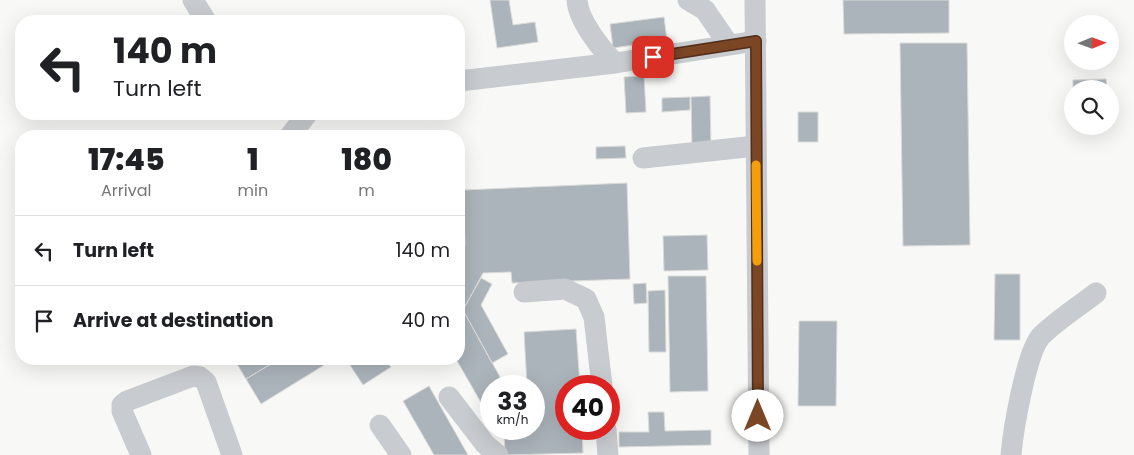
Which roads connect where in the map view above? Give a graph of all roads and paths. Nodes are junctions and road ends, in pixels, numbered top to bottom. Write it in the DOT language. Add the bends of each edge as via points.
graph roads {
  1 [pos="193,0"];
  2 [pos="577,0"];
  3 [pos="688,0"];
  4 [pos="756,0"];
  5 [pos="202,15"];
  6 [pos="756,41"];
  7 [pos="729,45"];
  8 [pos="615,63"];
  9 [pos="465,80"];
  10 [pos="756,146"];
  11 [pos="643,158"];
  12 [pos="524,292"];
  13 [pos="1096,293"];
  14 [pos="601,375"];
  15 [pos="448,397"];
  16 [pos="380,425"];
  17 [pos="607,440"];
  18 [pos="141,455"];
  19 [pos="232,455"];
  20 [pos="401,455"];
  21 [pos="498,455"];
  22 [pos="608,455"];
  23 [pos="759,455"];
  24 [pos="1011,455"];
  1 -- 5 [label="street"];
  2 -- 8 [label="street" via="579,12 602,50"];
  3 -- 7 [label="street" via="705,10"];
  4 -- 6 [label="street"];
  6 -- 7 [label="street"];
  6 -- 10 [label="street"];
  7 -- 8 [label="street"];
  8 -- 9 [label="street"];
  10 -- 11 [label="street"];
  10 -- 23 [label="street"];
  12 -- 14 [label="street" via="565,290 586,299 594,317"];
  13 -- 24 [label="street" via="1040,338 1029,365"];
  15 -- 21 [label="street" via="485,444"];
  16 -- 20 [label="street"];
  17 -- 22 [label="street"];
  18 -- 19 [label="street" via="122,405 193,376 206,382"];
}
